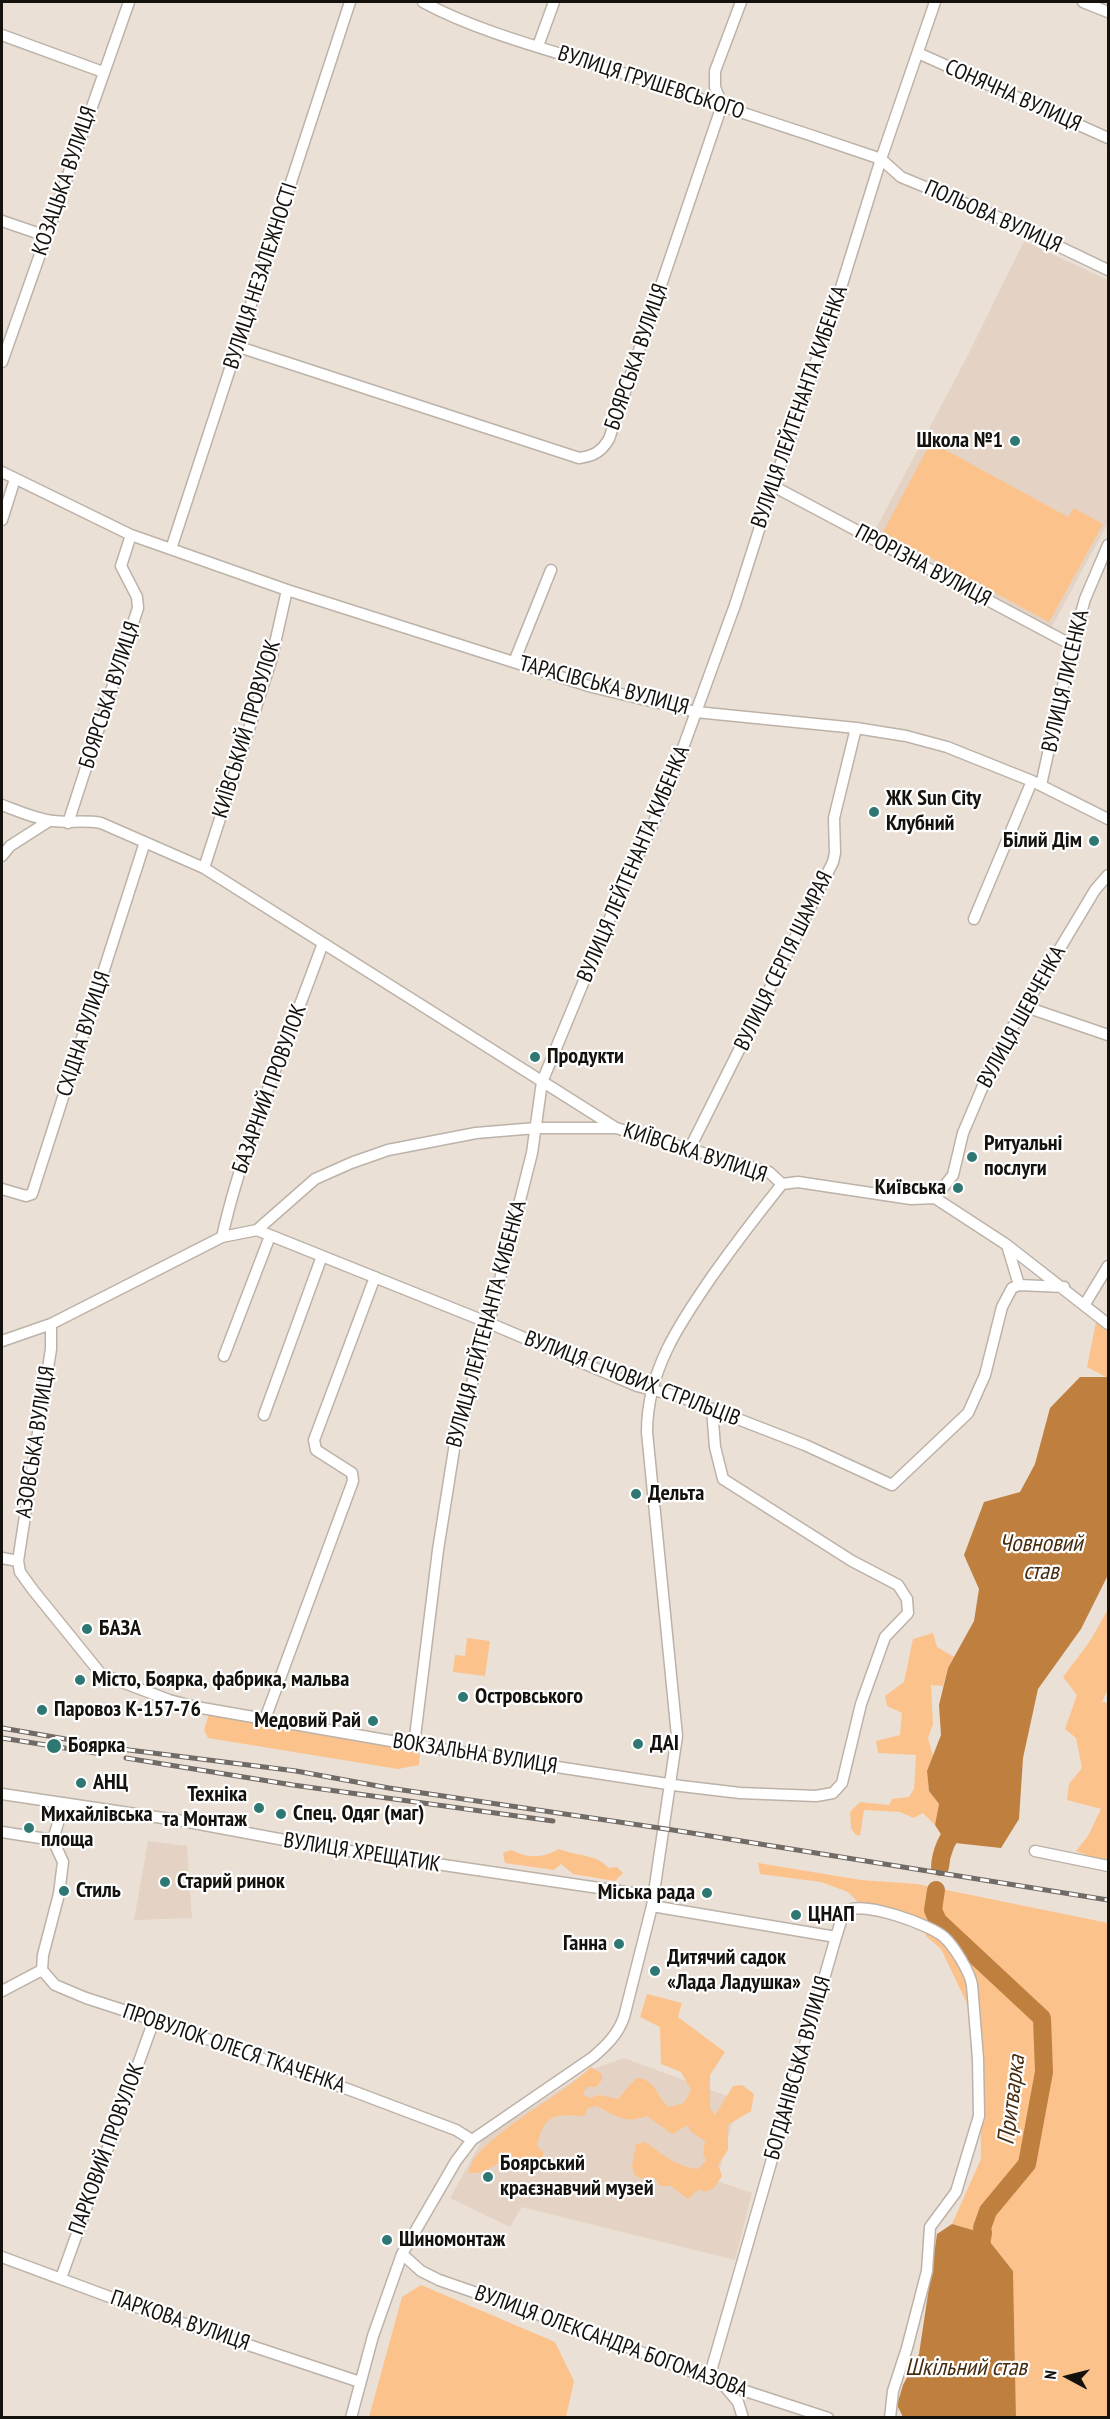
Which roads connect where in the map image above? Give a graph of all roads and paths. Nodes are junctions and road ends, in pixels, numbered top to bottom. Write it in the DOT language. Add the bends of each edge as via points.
graph roads {
  1 [pos="129,2"];
  2 [pos="350,2"];
  3 [pos="423,2"];
  4 [pos="554,2"];
  5 [pos="741,2"];
  6 [pos="935,2"];
  7 [pos="1083,2"];
  8 [pos="1108,12"];
  9 [pos="2,35"];
  10 [pos="538,46"];
  11 [pos="918,53"];
  12 [pos="103,72"];
  13 [pos="722,105"];
  14 [pos="1108,138"];
  15 [pos="881,159"];
  16 [pos="2,221"];
  17 [pos="46,236"];
  18 [pos="1108,270"];
  19 [pos="239,347"];
  20 [pos="2,362"];
  21 [pos="2,472"];
  22 [pos="15,478"];
  23 [pos="773,486"];
  24 [pos="2,520"];
  25 [pos="131,535"];
  26 [pos="1108,545"];
  27 [pos="171,549"];
  28 [pos="551,570"];
  29 [pos="287,590"];
  30 [pos="1072,645"];
  31 [pos="514,662"];
  32 [pos="696,712"];
  33 [pos="856,728"];
  34 [pos="1036,783"];
  35 [pos="2,805"];
  36 [pos="1108,819"];
  37 [pos="49,821"];
  38 [pos="69,823"];
  39 [pos="145,842"];
  40 [pos="2,856"];
  41 [pos="204,868"];
  42 [pos="1108,875"];
  43 [pos="974,920"];
  44 [pos="323,943"];
  45 [pos="1026,1007"];
  46 [pos="1108,1035"];
  47 [pos="542,1082"];
  48 [pos="536,1128"];
  49 [pos="616,1128"];
  50 [pos="689,1150"];
  51 [pos="782,1184"];
  52 [pos="2,1189"];
  53 [pos="935,1198"];
  54 [pos="257,1230"];
  55 [pos="270,1236"];
  56 [pos="222,1237"];
  57 [pos="1007,1245"];
  58 [pos="322,1256"];
  59 [pos="1108,1266"];
  60 [pos="375,1277"];
  61 [pos="1019,1285"];
  62 [pos="1064,1287"];
  63 [pos="1084,1304"];
  64 [pos="489,1323"];
  65 [pos="51,1324"];
  66 [pos="1108,1324"];
  67 [pos="2,1341"];
  68 [pos="224,1356"];
  69 [pos="651,1390"];
  70 [pos="712,1409"];
  71 [pos="264,1415"];
  72 [pos="2,1558"];
  73 [pos="18,1561"];
  74 [pos="265,1719"];
  75 [pos="414,1745"];
  76 [pos="672,1784"];
  77 [pos="2,1794"];
  78 [pos="64,1803"];
  79 [pos="2,1832"];
  80 [pos="54,1840"];
  81 [pos="1035,1851"];
  82 [pos="1108,1866"];
  83 [pos="652,1901"];
  84 [pos="836,1937"];
  85 [pos="42,1970"];
  86 [pos="2,1991"];
  87 [pos="154,2020"];
  88 [pos="472,2140"];
  89 [pos="402,2254"];
  90 [pos="2,2257"];
  91 [pos="61,2278"];
  92 [pos="709,2378"];
  93 [pos="360,2382"];
  94 [pos="721,2383"];
  95 [pos="351,2418"];
  96 [pos="743,2418"];
  97 [pos="828,2418"];
  98 [pos="890,2418"];
  1 -- 12 [label="street, КОЗАЦЬКА ВУЛИЦЯ"];
  2 -- 19 [label="street, ВУЛИЦЯ НЕЗАЛЕЖНОСТІ"];
  3 -- 10 [label="street, ВУЛИЦЯ ГРУШЕВСЬКОГО"];
  4 -- 10 [label="street"];
  5 -- 13 [label="street" via="715,71 715,87"];
  6 -- 11 [label="street, ВУЛИЦЯ ЛЕЙТЕНАНТА КИБЕНКА"];
  7 -- 8 [label="street"];
  9 -- 12 [label="street"];
  10 -- 13 [label="street, ВУЛИЦЯ ГРУШЕВСЬКОГО"];
  11 -- 14 [label="street, СОНЯЧНА ВУЛИЦЯ"];
  11 -- 15 [label="street, ВУЛИЦЯ ЛЕЙТЕНАНТА КИБЕНКА"];
  12 -- 17 [label="street, КОЗАЦЬКА ВУЛИЦЯ"];
  13 -- 15 [label="street, ВУЛИЦЯ ГРУШЕВСЬКОГО"];
  13 -- 19 [label="street, БОЯРСЬКА ВУЛИЦЯ" via="603,450 579,458"];
  15 -- 18 [label="street, ПОЛЬОВА ВУЛИЦЯ" via="901,177 991,214"];
  15 -- 23 [label="street, ВУЛИЦЯ ЛЕЙТЕНАНТА КИБЕНКА"];
  16 -- 17 [label="street"];
  17 -- 20 [label="street, КОЗАЦЬКА ВУЛИЦЯ"];
  19 -- 27 [label="street, ВУЛИЦЯ НЕЗАЛЕЖНОСТІ"];
  21 -- 22 [label="street, ТАРАСІВСЬКА ВУЛИЦЯ"];
  22 -- 24 [label="street"];
  22 -- 25 [label="street, ТАРАСІВСЬКА ВУЛИЦЯ"];
  23 -- 30 [label="street, ПРОРІЗНА ВУЛИЦЯ"];
  23 -- 32 [label="street, ВУЛИЦЯ ЛЕЙТЕНАНТА КИБЕНКА"];
  25 -- 27 [label="street, ТАРАСІВСЬКА ВУЛИЦЯ"];
  25 -- 38 [label="street, БОЯРСЬКА ВУЛИЦЯ" via="121,566 137,597 138,608"];
  26 -- 30 [label="street, ВУЛИЦЯ ЛИСЕНКА" via="1085,598"];
  27 -- 29 [label="street, ТАРАСІВСЬКА ВУЛИЦЯ"];
  28 -- 31 [label="street"];
  29 -- 31 [label="street, ТАРАСІВСЬКА ВУЛИЦЯ"];
  29 -- 41 [label="street, КИЇВСЬКИЙ ПРОВУЛОК" via="271,661"];
  30 -- 34 [label="street, ВУЛИЦЯ ЛИСЕНКА"];
  31 -- 32 [label="street, ТАРАСІВСЬКА ВУЛИЦЯ" via="627,697"];
  32 -- 33 [label="street, ТАРАСІВСЬКА ВУЛИЦЯ"];
  32 -- 47 [label="street, ВУЛИЦЯ ЛЕЙТЕНАНТА КИБЕНКА" via="664,800"];
  33 -- 34 [label="street, ТАРАСІВСЬКА ВУЛИЦЯ" via="947,747"];
  33 -- 50 [label="street, ВУЛИЦЯ СЕРГІЯ ШАМРАЯ" via="834,818 833,862"];
  34 -- 36 [label="street, ТАРАСІВСЬКА ВУЛИЦЯ"];
  34 -- 43 [label="street, ВУЛИЦЯ ЛИСЕНКА"];
  35 -- 37 [label="street, КИЇВСЬКА ВУЛИЦЯ"];
  37 -- 38 [label="street, КИЇВСЬКА ВУЛИЦЯ"];
  37 -- 40 [label="street" via="10,846"];
  38 -- 39 [label="street, КИЇВСЬКА ВУЛИЦЯ" via="101,823"];
  39 -- 41 [label="street, КИЇВСЬКА ВУЛИЦЯ"];
  39 -- 52 [label="street, СХІДНА ВУЛИЦЯ" via="32,1194"];
  41 -- 44 [label="street, КИЇВСЬКА ВУЛИЦЯ"];
  42 -- 45 [label="street, ВУЛИЦЯ ШЕВЧЕНКА" via="1095,890"];
  44 -- 47 [label="street, КИЇВСЬКА ВУЛИЦЯ"];
  44 -- 56 [label="street, БАЗАРНИЙ ПРОВУЛОК" via="250,1142"];
  45 -- 46 [label="street"];
  45 -- 53 [label="street, ВУЛИЦЯ ШЕВЧЕНКА" via="998,1053 975,1103 953,1175"];
  47 -- 48 [label="street, ВУЛИЦЯ ЛЕЙТЕНАНТА КИБЕНКА"];
  47 -- 49 [label="street, КИЇВСЬКА ВУЛИЦЯ"];
  48 -- 49 [label="street"];
  48 -- 54 [label="street" via="476,1133 388,1150 351,1162 315,1179"];
  48 -- 64 [label="street, ВУЛИЦЯ ЛЕЙТЕНАНТА КИБЕНКА"];
  49 -- 50 [label="street, КИЇВСЬКА ВУЛИЦЯ"];
  50 -- 51 [label="street, КИЇВСЬКА ВУЛИЦЯ" via="769,1172"];
  51 -- 53 [label="street, КИЇВСЬКА ВУЛИЦЯ" via="798,1182 911,1199"];
  51 -- 69 [label="street" via="687,1312 665,1349"];
  53 -- 57 [label="street"];
  54 -- 55 [label="street, ВУЛИЦЯ СІЧОВИХ СТРІЛЬЦІВ"];
  54 -- 56 [label="street"];
  55 -- 58 [label="street, ВУЛИЦЯ СІЧОВИХ СТРІЛЬЦІВ"];
  55 -- 68 [label="street"];
  56 -- 65 [label="street"];
  57 -- 61 [label="street"];
  57 -- 62 [label="street"];
  58 -- 60 [label="street, ВУЛИЦЯ СІЧОВИХ СТРІЛЬЦІВ"];
  58 -- 71 [label="street"];
  59 -- 63 [label="street"];
  60 -- 64 [label="street, ВУЛИЦЯ СІЧОВИХ СТРІЛЬЦІВ"];
  60 -- 74 [label="street" via="314,1440 316,1450 352,1473 353,1480"];
  61 -- 62 [label="street"];
  61 -- 70 [label="street, ВУЛИЦЯ СІЧОВИХ СТРІЛЬЦІВ" via="1012,1288 1002,1307 985,1375 968,1413 892,1485 805,1445"];
  62 -- 63 [label="street"];
  63 -- 66 [label="street"];
  64 -- 69 [label="street, ВУЛИЦЯ СІЧОВИХ СТРІЛЬЦІВ"];
  64 -- 75 [label="street, ВУЛИЦЯ ЛЕЙТЕНАНТА КИБЕНКА" via="455,1443"];
  65 -- 67 [label="street"];
  65 -- 73 [label="street, АЗОВСЬКА ВУЛИЦЯ" via="51,1349"];
  69 -- 70 [label="street, ВУЛИЦЯ СІЧОВИХ СТРІЛЬЦІВ"];
  69 -- 76 [label="street" via="647,1432 677,1736"];
  70 -- 76 [label="street, ВОКЗАЛЬНА ВУЛИЦЯ" via="715,1448 723,1479 852,1561 898,1585 907,1599 908,1613 885,1637 861,1704 842,1783 833,1793 740,1793"];
  72 -- 73 [label="street"];
  73 -- 74 [label="street, ВОКЗАЛЬНА ВУЛИЦЯ" via="20,1572 33,1590 101,1674 169,1700"];
  74 -- 75 [label="street, ВОКЗАЛЬНА ВУЛИЦЯ"];
  75 -- 76 [label="street, ВОКЗАЛЬНА ВУЛИЦЯ"];
  76 -- 83 [label="street"];
  77 -- 78 [label="street, ВУЛИЦЯ ХРЕЩАТИК"];
  78 -- 80 [label="street"];
  78 -- 83 [label="street, ВУЛИЦЯ ХРЕЩАТИК"];
  79 -- 80 [label="street"];
  80 -- 85 [label="street" via="63,1862"];
  81 -- 82 [label="street"];
  83 -- 84 [label="street"];
  83 -- 88 [label="street" via="620,2029 593,2057"];
  84 -- 92 [label="street, БОГДАНІВСЬКА ВУЛИЦЯ"];
  84 -- 98 [label="street, БОГДАНІВСЬКА ВУЛИЦЯ" via="845,1913 850,1910 871,1909 916,1922 945,1937 970,1975 972,1985 979,2116 956,2192 930,2227 927,2271 892,2391"];
  85 -- 86 [label="street"];
  85 -- 87 [label="street, ПРОВУЛОК ОЛЕСЯ ТКАЧЕНКА" via="56,1985"];
  87 -- 88 [label="street, ПРОВУЛОК ОЛЕСЯ ТКАЧЕНКА" via="445,2126"];
  87 -- 91 [label="street, ПАРКОВИЙ ПРОВУЛОК"];
  88 -- 89 [label="street"];
  89 -- 92 [label="street, ВУЛИЦЯ ОЛЕКСАНДРА БОГОМАЗОВА" via="439,2280"];
  89 -- 93 [label="street"];
  90 -- 91 [label="street, ПАРКОВА ВУЛИЦЯ"];
  91 -- 93 [label="street, ПАРКОВА ВУЛИЦЯ" via="161,2316"];
  92 -- 94 [label="street, ВУЛИЦЯ ОЛЕКСАНДРА БОГОМАЗОВА"];
  93 -- 95 [label="street"];
  94 -- 96 [label="street" via="738,2402"];
  94 -- 97 [label="street, ВУЛИЦЯ ОЛЕКСАНДРА БОГОМАЗОВА"];
}
